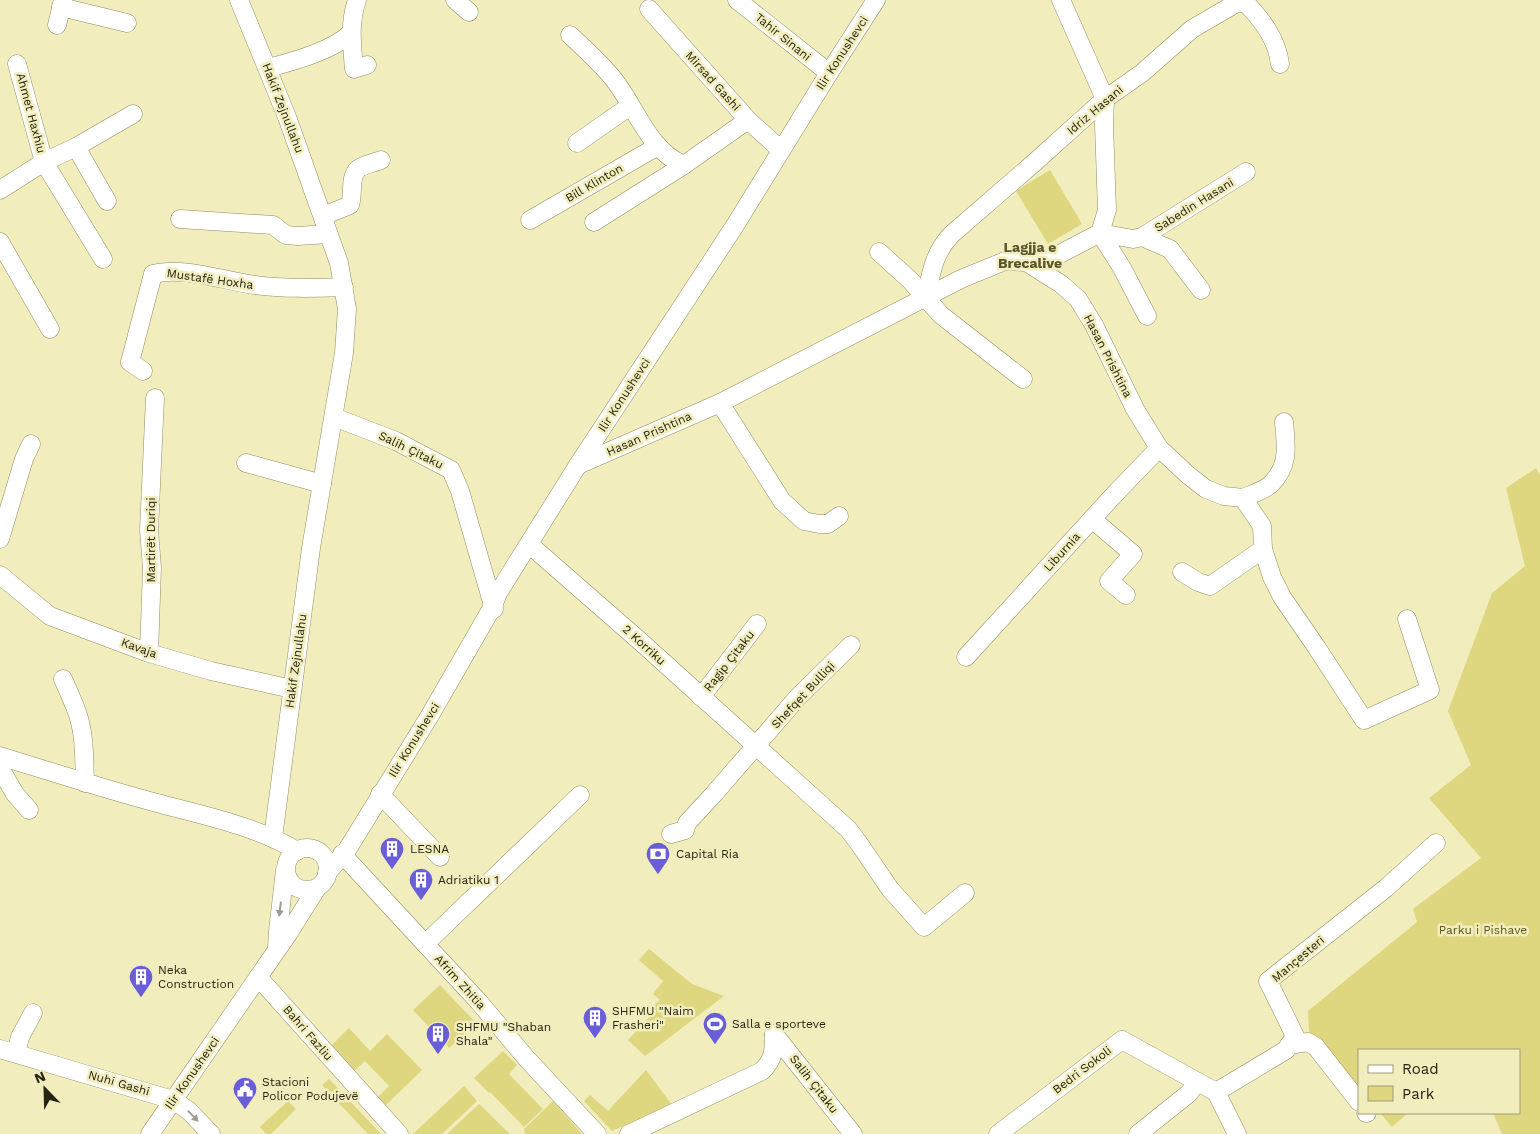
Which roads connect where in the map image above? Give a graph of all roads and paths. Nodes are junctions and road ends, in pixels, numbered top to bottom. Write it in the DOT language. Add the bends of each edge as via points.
graph roads {
  1 [pos="239,0"];
  2 [pos="357,0"];
  3 [pos="455,0"];
  4 [pos="737,0"];
  5 [pos="876,0"];
  6 [pos="1062,0"];
  7 [pos="62,3"];
  8 [pos="649,9"];
  9 [pos="470,12"];
  10 [pos="127,24"];
  11 [pos="57,25"];
  12 [pos="351,33"];
  13 [pos="570,35"];
  14 [pos="17,64"];
  15 [pos="1280,64"];
  16 [pos="367,65"];
  17 [pos="268,68"];
  18 [pos="828,73"];
  19 [pos="1105,99"];
  20 [pos="630,106"];
  21 [pos="133,114"];
  22 [pos="748,120"];
  23 [pos="578,143"];
  24 [pos="658,146"];
  25 [pos="76,147"];
  26 [pos="781,150"];
  27 [pos="381,160"];
  28 [pos="44,162"];
  29 [pos="684,165"];
  30 [pos="1246,172"];
  31 [pos="0,190"];
  32 [pos="108,201"];
  33 [pos="322,216"];
  34 [pos="180,220"];
  35 [pos="530,220"];
  36 [pos="594,222"];
  37 [pos="1100,233"];
  38 [pos="328,234"];
  39 [pos="1142,237"];
  40 [pos="0,242"];
  41 [pos="879,252"];
  42 [pos="103,259"];
  43 [pos="1026,262"];
  44 [pos="344,287"];
  45 [pos="1201,290"];
  46 [pos="926,297"];
  47 [pos="1147,316"];
  48 [pos="50,329"];
  49 [pos="143,371"];
  50 [pos="1023,379"];
  51 [pos="155,398"];
  52 [pos="720,402"];
  53 [pos="334,417"];
  54 [pos="1284,422"];
  55 [pos="31,444"];
  56 [pos="1159,448"];
  57 [pos="246,463"];
  58 [pos="578,465"];
  59 [pos="322,484"];
  60 [pos="1243,498"];
  61 [pos="839,516"];
  62 [pos="1092,519"];
  63 [pos="0,539"];
  64 [pos="530,545"];
  65 [pos="1263,549"];
  66 [pos="1182,572"];
  67 [pos="0,575"];
  68 [pos="1126,595"];
  69 [pos="492,605"];
  70 [pos="1407,619"];
  71 [pos="757,624"];
  72 [pos="850,646"];
  73 [pos="149,653"];
  74 [pos="966,657"];
  75 [pos="63,679"];
  76 [pos="292,689"];
  77 [pos="701,697"];
  78 [pos="757,745"];
  79 [pos="0,756"];
  80 [pos="0,768"];
  81 [pos="85,783"];
  82 [pos="380,794"];
  83 [pos="580,795"];
  84 [pos="29,810"];
  85 [pos="671,834"];
  86 [pos="270,838"];
  87 [pos="1436,843"];
  88 [pos="316,850"];
  89 [pos="297,851"];
  90 [pos="342,854"];
  91 [pos="440,857"];
  92 [pos="286,869"];
  93 [pos="327,873"];
  94 [pos="317,888"];
  95 [pos="965,894"];
  96 [pos="425,944"];
  97 [pos="277,949"];
  98 [pos="258,977"];
  99 [pos="33,1013"];
  100 [pos="1289,1045"];
  101 [pos="8,1051"];
  102 [pos="1198,1082"];
  103 [pos="1216,1092"];
  104 [pos="174,1100"];
  105 [pos="1358,1101"];
  106 [pos="150,1134"];
  107 [pos="211,1134"];
  108 [pos="399,1134"];
  109 [pos="597,1134"];
  110 [pos="630,1134"];
  111 [pos="853,1134"];
  112 [pos="998,1134"];
  113 [pos="1138,1134"];
  114 [pos="1237,1134"];
  1 -- 17 [label="street, Hakif Zejnullahu"];
  2 -- 12 [label="street"];
  3 -- 9 [label="street"];
  4 -- 18 [label="street, Tahir Sinani"];
  5 -- 18 [label="street, Ilir Konushevci"];
  6 -- 19 [label="street"];
  7 -- 10 [label="street"];
  7 -- 11 [label="street"];
  8 -- 22 [label="street, Mirsad Gashi"];
  12 -- 16 [label="street" via="354,70"];
  12 -- 17 [label="street" via="342,41"];
  13 -- 20 [label="street" via="612,77"];
  14 -- 28 [label="street, Ahmet Haxhiu"];
  15 -- 19 [label="street, Idriz Hasani" via="1279,51 1263,22 1245,2 1235,4 1192,30 1142,73"];
  17 -- 33 [label="street, Hakif Zejnullahu"];
  18 -- 26 [label="street, Ilir Konushevci"];
  19 -- 37 [label="street" via="1107,210"];
  19 -- 46 [label="street, Idriz Hasani" via="942,245"];
  20 -- 23 [label="street"];
  20 -- 24 [label="street"];
  21 -- 25 [label="street, Ahmet Haxhiu"];
  22 -- 26 [label="street, Mirsad Gashi"];
  22 -- 29 [label="street"];
  24 -- 29 [label="street" via="672,160"];
  24 -- 35 [label="street, Bill Klinton"];
  25 -- 28 [label="street, Ahmet Haxhiu"];
  25 -- 32 [label="street"];
  26 -- 58 [label="street, Ilir Konushevci"];
  27 -- 33 [label="street" via="358,168 350,205"];
  28 -- 31 [label="street, Ahmet Haxhiu"];
  28 -- 42 [label="street"];
  29 -- 36 [label="street"];
  30 -- 39 [label="street, Sabedin Hasani"];
  33 -- 38 [label="street, Hakif Zejnullahu"];
  34 -- 38 [label="street" via="273,225 286,234 298,236"];
  37 -- 39 [label="street, Sabedin Hasani" via="1134,239"];
  37 -- 43 [label="street" via="1056,256"];
  37 -- 47 [label="street"];
  38 -- 44 [label="street, Hakif Zejnullahu"];
  39 -- 45 [label="street, Sabedin Hasani" via="1170,249"];
  40 -- 48 [label="street"];
  41 -- 46 [label="street"];
  43 -- 46 [label="street, Hasan Prishtina" via="1004,261"];
  43 -- 56 [label="street, Hasan Prishtina" via="1078,299"];
  44 -- 49 [label="street, Mustafë Hoxha" via="258,286 178,272 153,274 130,362"];
  44 -- 53 [label="street, Hakif Zejnullahu" via="347,323"];
  46 -- 50 [label="street" via="941,315"];
  46 -- 52 [label="street, Hasan Prishtina"];
  51 -- 73 [label="street, Martirët Duriqi" via="149,530 152,568"];
  52 -- 58 [label="street, Hasan Prishtina"];
  52 -- 61 [label="street" via="782,501 804,521 828,524"];
  53 -- 59 [label="street, Hakif Zejnullahu"];
  53 -- 69 [label="street, Salih Çitaku" via="396,441 451,470 460,491"];
  54 -- 60 [label="street" via="1287,449 1284,465 1270,485"];
  55 -- 63 [label="street"];
  56 -- 60 [label="street, Hasan Prishtina" via="1206,489 1224,496"];
  56 -- 62 [label="street, Liburnia"];
  57 -- 59 [label="street"];
  58 -- 64 [label="street, Ilir Konushevci"];
  59 -- 76 [label="street, Hakif Zejnullahu"];
  60 -- 65 [label="street" via="1262,526"];
  62 -- 68 [label="street" via="1133,554 1109,581"];
  62 -- 74 [label="street, Liburnia"];
  64 -- 69 [label="street, Ilir Konushevci"];
  64 -- 77 [label="street, 2 Korriku"];
  65 -- 66 [label="street" via="1210,586"];
  65 -- 70 [label="street" via="1282,597 1364,720 1430,690"];
  67 -- 73 [label="street, Kavaja" via="50,616"];
  69 -- 82 [label="street, Ilir Konushevci" via="440,699"];
  71 -- 77 [label="street, Ragip Çitaku"];
  72 -- 78 [label="street, Shefqet Bulliqi" via="798,697"];
  73 -- 76 [label="street, Kavaja"];
  75 -- 81 [label="street" via="81,726"];
  76 -- 86 [label="street, Hakif Zejnullahu" via="274,830"];
  77 -- 78 [label="street, 2 Korriku"];
  78 -- 85 [label="street" via="684,830"];
  78 -- 95 [label="street, 2 Korriku" via="848,829 890,889 924,927"];
  79 -- 81 [label="street"];
  80 -- 84 [label="street"];
  81 -- 86 [label="street"];
  82 -- 90 [label="street, Ilir Konushevci"];
  82 -- 91 [label="street"];
  83 -- 96 [label="street"];
  86 -- 89 [label="street"];
  87 -- 100 [label="street, Mançesteri" via="1386,888 1268,981 1295,1036"];
  88 -- 89 [label="street"];
  88 -- 90 [label="street"];
  88 -- 93 [label="street" via="326,860"];
  89 -- 92 [label="street" via="288,858"];
  90 -- 93 [label="street"];
  90 -- 96 [label="street, Afrim Zhitia"];
  92 -- 94 [label="street" via="293,886 305,890"];
  92 -- 97 [label="street, one-way"];
  93 -- 94 [label="street"];
  94 -- 97 [label="street, Ilir Konushevci"];
  96 -- 109 [label="street, Afrim Zhitia"];
  97 -- 98 [label="street, Ilir Konushevci"];
  98 -- 104 [label="street, Ilir Konushevci"];
  98 -- 108 [label="street, Bahri Fazliu"];
  99 -- 101 [label="street, Nuhi Gashi"];
  100 -- 103 [label="street" via="1286,1050"];
  100 -- 105 [label="street" via="1308,1042 1316,1047"];
  101 -- 104 [label="street, Nuhi Gashi"];
  102 -- 103 [label="street, Bedri Sokoli"];
  102 -- 112 [label="street, Bedri Sokoli" via="1122,1040"];
  102 -- 113 [label="street" via="1188,1094"];
  103 -- 114 [label="street"];
  104 -- 106 [label="street, Ilir Konushevci"];
  104 -- 107 [label="street, Nuhi Gashi, one-way"];
  110 -- 111 [label="street, Salih Çitaku" via="762,1071 774,1052 774,1034"];
}
